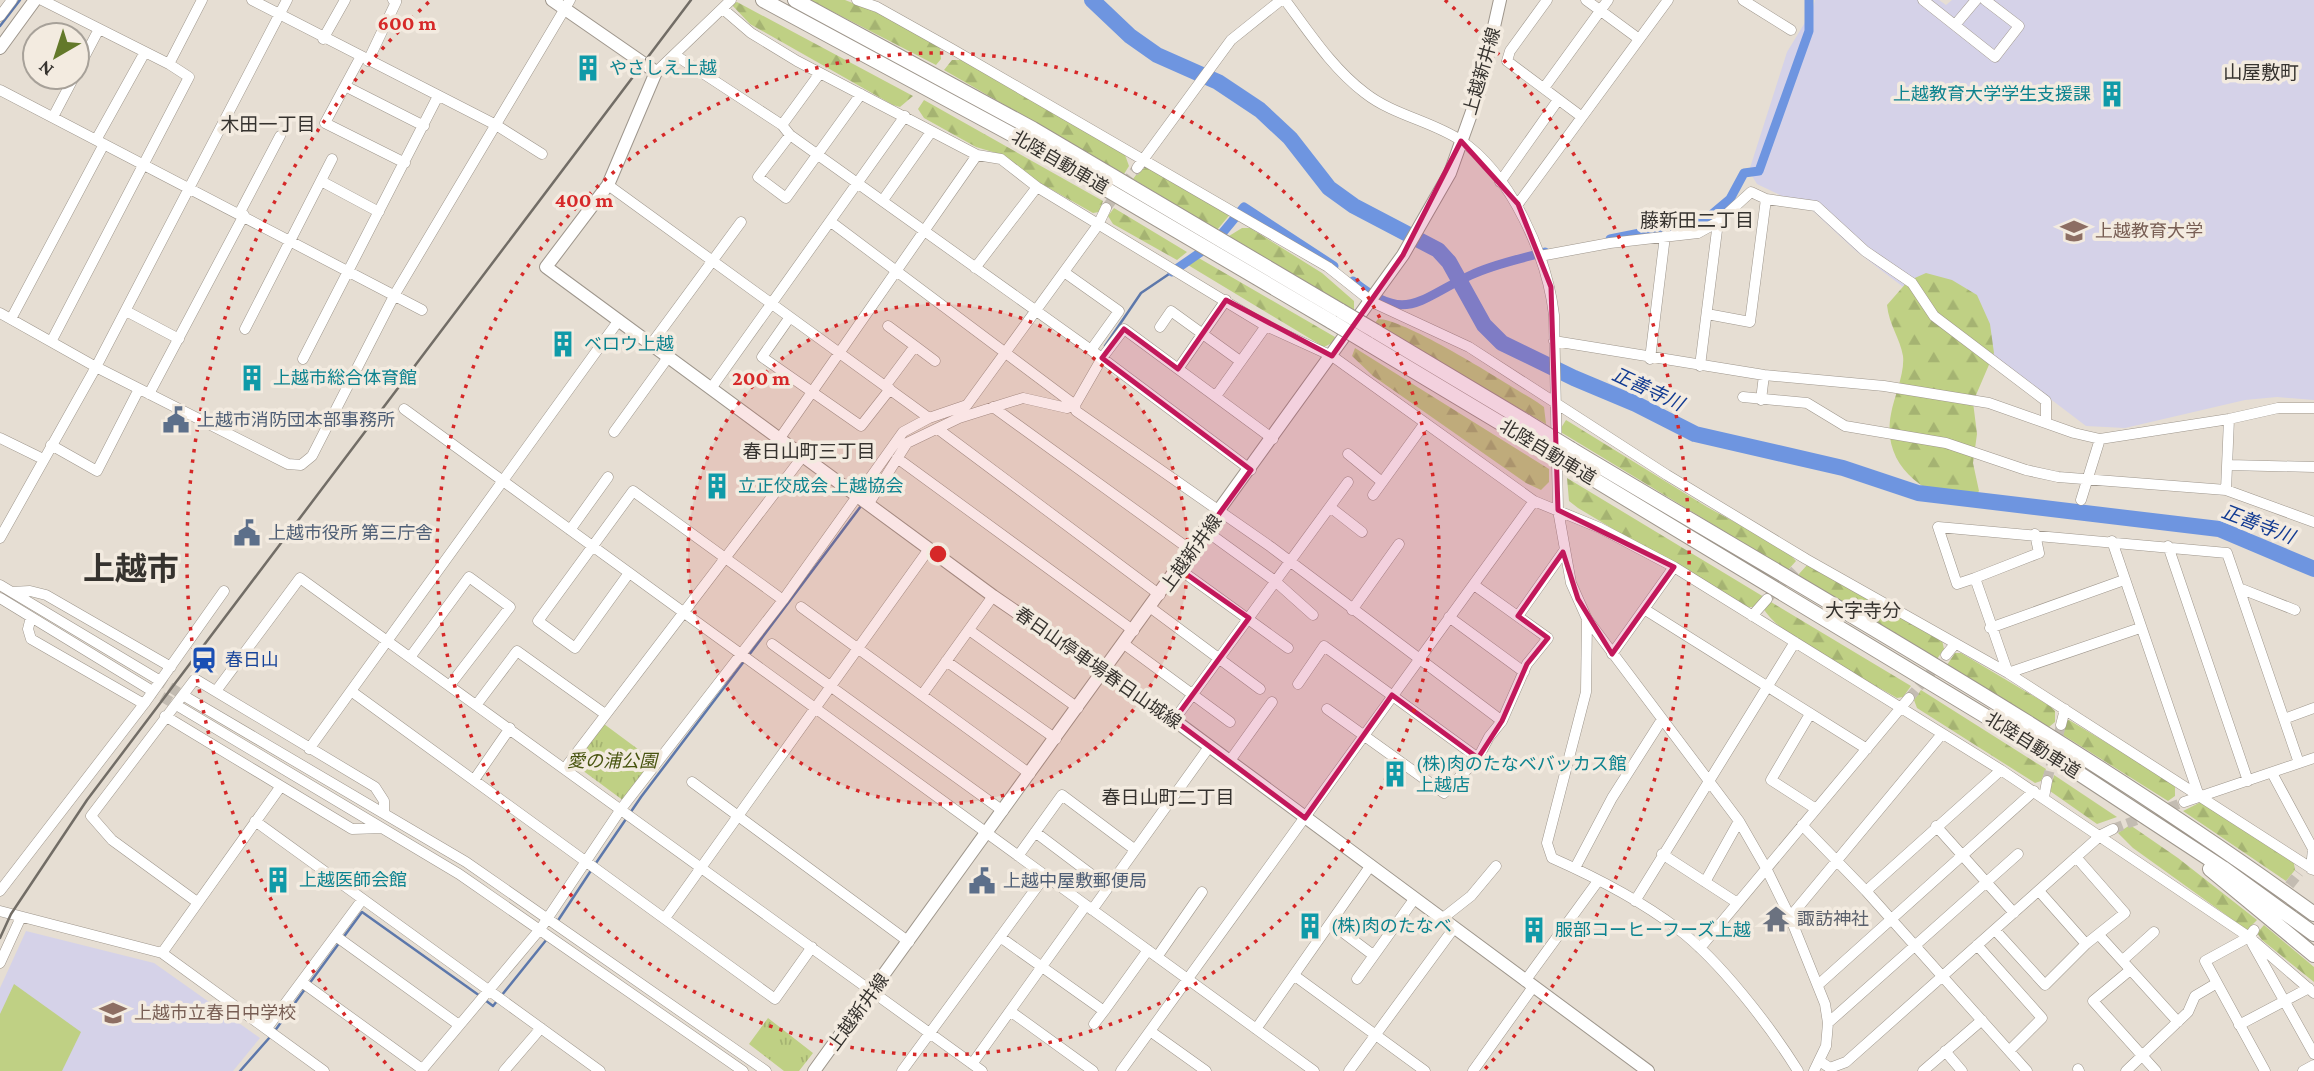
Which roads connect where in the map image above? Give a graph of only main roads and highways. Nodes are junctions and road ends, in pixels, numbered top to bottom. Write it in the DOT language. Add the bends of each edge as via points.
graph roads {
  1 [pos="35,0"];
  2 [pos="552,0"];
  3 [pos="763,0"];
  4 [pos="795,0"];
  5 [pos="1500,0"];
  6 [pos="568,4"];
  7 [pos="0,48"];
  8 [pos="1337,317"];
  9 [pos="1371,337"];
  10 [pos="1104,671"];
  11 [pos="2063,763"];
  12 [pos="2314,914"];
  13 [pos="2314,934"];
  14 [pos="2314,955"];
  15 [pos="814,1071"];
  16 [pos="1648,1071"];
  1 -- 7 [label="main road"];
  2 -- 6 [label="main road"];
  3 -- 8 [label="highway, 北陸自動車道"];
  4 -- 8 [label="highway, 北陸自動車道" via="1033,129"];
  5 -- 10 [label="main road, 上越新井線" via="1488,57 1450,173 1403,255"];
  6 -- 10 [label="main road, 春日山停車場春日山城線" via="656,72 608,185 546,268 929,550"];
  8 -- 9 [label="highway, 北陸自動車道, bridge"];
  9 -- 11 [label="highway, 北陸自動車道, bridge" via="1527,439"];
  9 -- 12 [label="highway, 北陸自動車道, bridge" via="1527,422 2071,751"];
  10 -- 15 [label="main road, 上越新井線"];
  10 -- 16 [label="main road, 春日山停車場春日山城線"];
  11 -- 13 [label="highway, 北陸自動車道"];
  11 -- 14 [label="highway" via="2168,837"];
}
